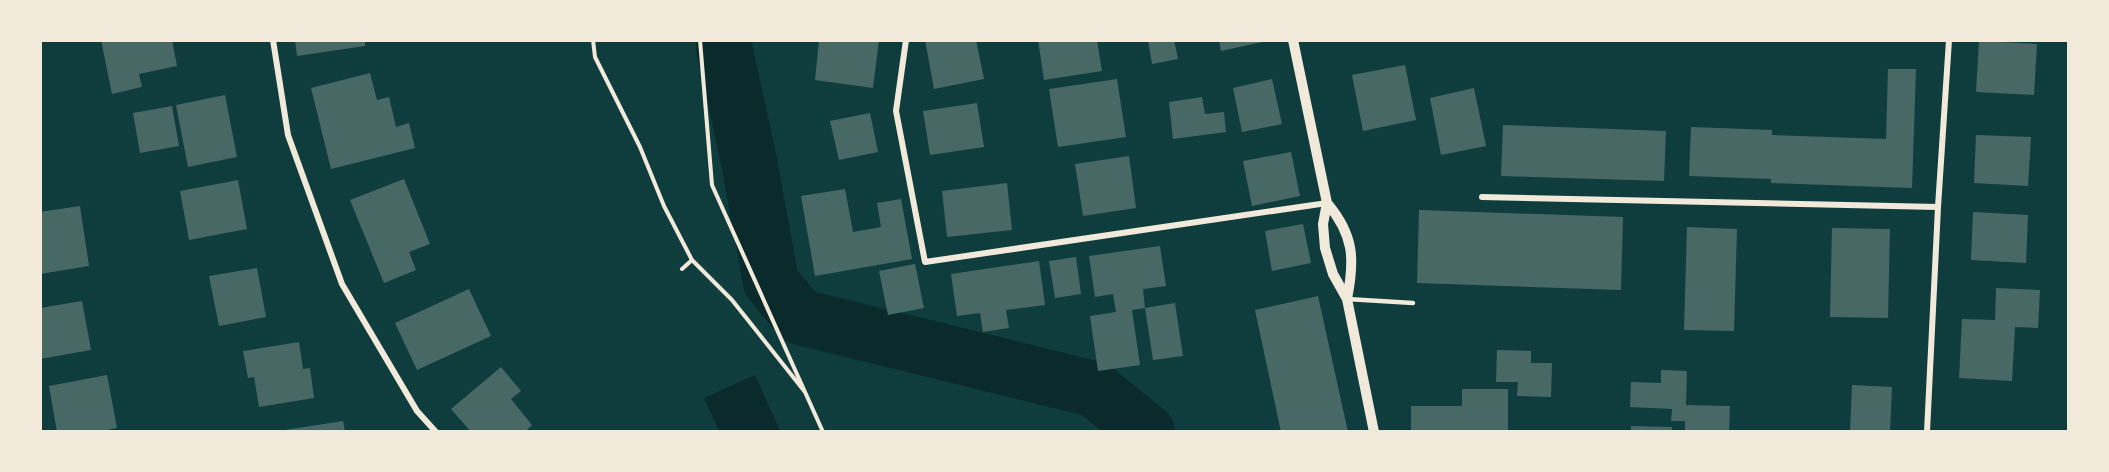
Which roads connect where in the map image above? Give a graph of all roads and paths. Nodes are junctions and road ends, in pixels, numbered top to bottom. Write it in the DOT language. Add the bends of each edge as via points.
graph roads {
  1 [pos="273,40"];
  2 [pos="593,40"];
  3 [pos="700,40"];
  4 [pos="906,40"];
  5 [pos="1293,40"];
  6 [pos="1949,40"];
  7 [pos="1482,196"];
  8 [pos="1327,203"];
  9 [pos="1938,207"];
  10 [pos="692,260"];
  11 [pos="682,269"];
  12 [pos="1347,299"];
  13 [pos="1413,303"];
  14 [pos="805,392"];
  15 [pos="436,432"];
  16 [pos="823,432"];
  17 [pos="1374,432"];
  18 [pos="1927,432"];
  1 -- 15 [label="street" via="288,135 342,284 417,411"];
  2 -- 10 [label="path" via="595,57"];
  3 -- 14 [label="path" via="712,185"];
  4 -- 8 [label="street" via="896,111 925,262"];
  5 -- 8 [label="street"];
  6 -- 9 [label="street"];
  7 -- 9 [label="street"];
  8 -- 12 [label="street" via="1323,224 1325,248"];
  8 -- 12 [label="street" via="1341,220 1349,241 1352,272"];
  9 -- 18 [label="street"];
  10 -- 11 [label="path"];
  10 -- 14 [label="path" via="732,300"];
  12 -- 13 [label="lane"];
  12 -- 17 [label="street"];
  14 -- 16 [label="path"];
}
